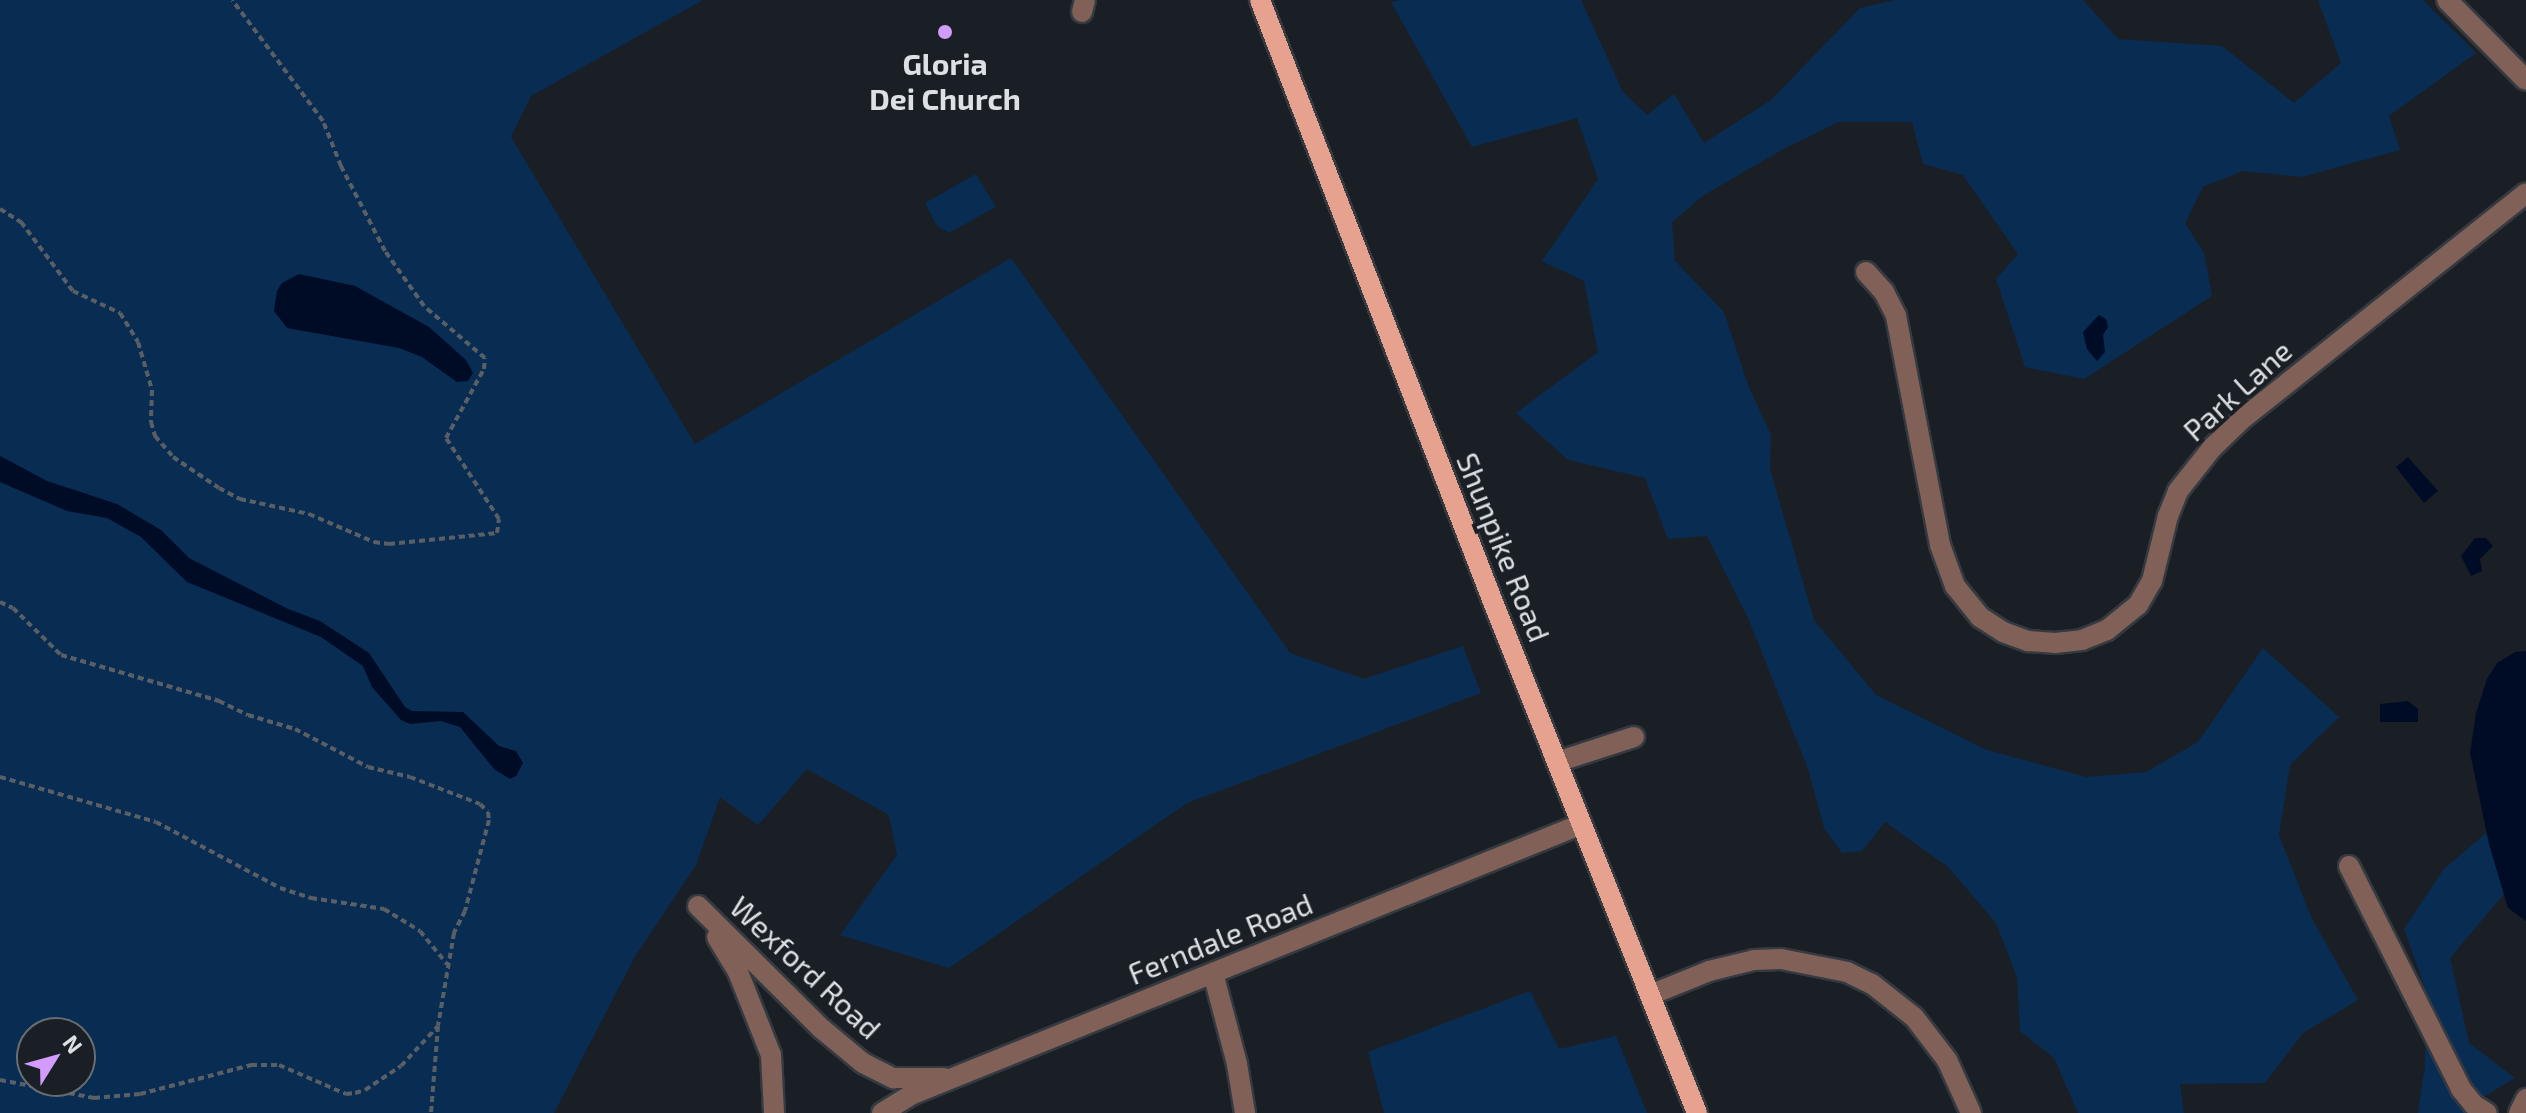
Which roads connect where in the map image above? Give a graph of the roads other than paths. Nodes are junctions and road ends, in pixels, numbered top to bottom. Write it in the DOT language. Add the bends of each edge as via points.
graph roads {
  1 [pos="1260,0"];
  2 [pos="2447,0"];
  3 [pos="2526,80"];
  4 [pos="2526,193"];
  5 [pos="1866,272"];
  6 [pos="1634,737"];
  7 [pos="1557,762"];
  8 [pos="1582,824"];
  9 [pos="2349,866"];
  10 [pos="1213,973"];
  11 [pos="1650,995"];
  12 [pos="954,1078"];
  13 [pos="2526,1099"];
  14 [pos="774,1113"];
  15 [pos="882,1113"];
  16 [pos="1245,1113"];
  17 [pos="1697,1113"];
  18 [pos="1971,1113"];
  19 [pos="2487,1113"];
  20 [pos="2519,1113"];
  1 -- 7 [label="main road, Shunpike Road"];
  2 -- 3 [label="street"];
  4 -- 5 [label="street, Park Lane" via="2212,448 2178,491 2152,581 2138,605 2107,630 2082,640 2028,641 1991,625 1955,586 1940,545 1896,316"];
  6 -- 7 [label="street"];
  7 -- 8 [label="main road, Shunpike Road"];
  8 -- 10 [label="street, Ferndale Road"];
  8 -- 11 [label="main road, Shunpike Road"];
  9 -- 19 [label="street" via="2461,1089"];
  10 -- 12 [label="street, Ferndale Road"];
  10 -- 16 [label="street"];
  11 -- 17 [label="main road, Shunpike Road"];
  11 -- 18 [label="street" via="1754,960 1781,959 1847,972 1914,1017 1947,1060"];
  12 -- 14 [label="street, Wexford Road" via="893,1078 863,1063 698,906 738,972 771,1055"];
  12 -- 15 [label="street, Ferndale Road"];
  13 -- 20 [label="street"];
}
